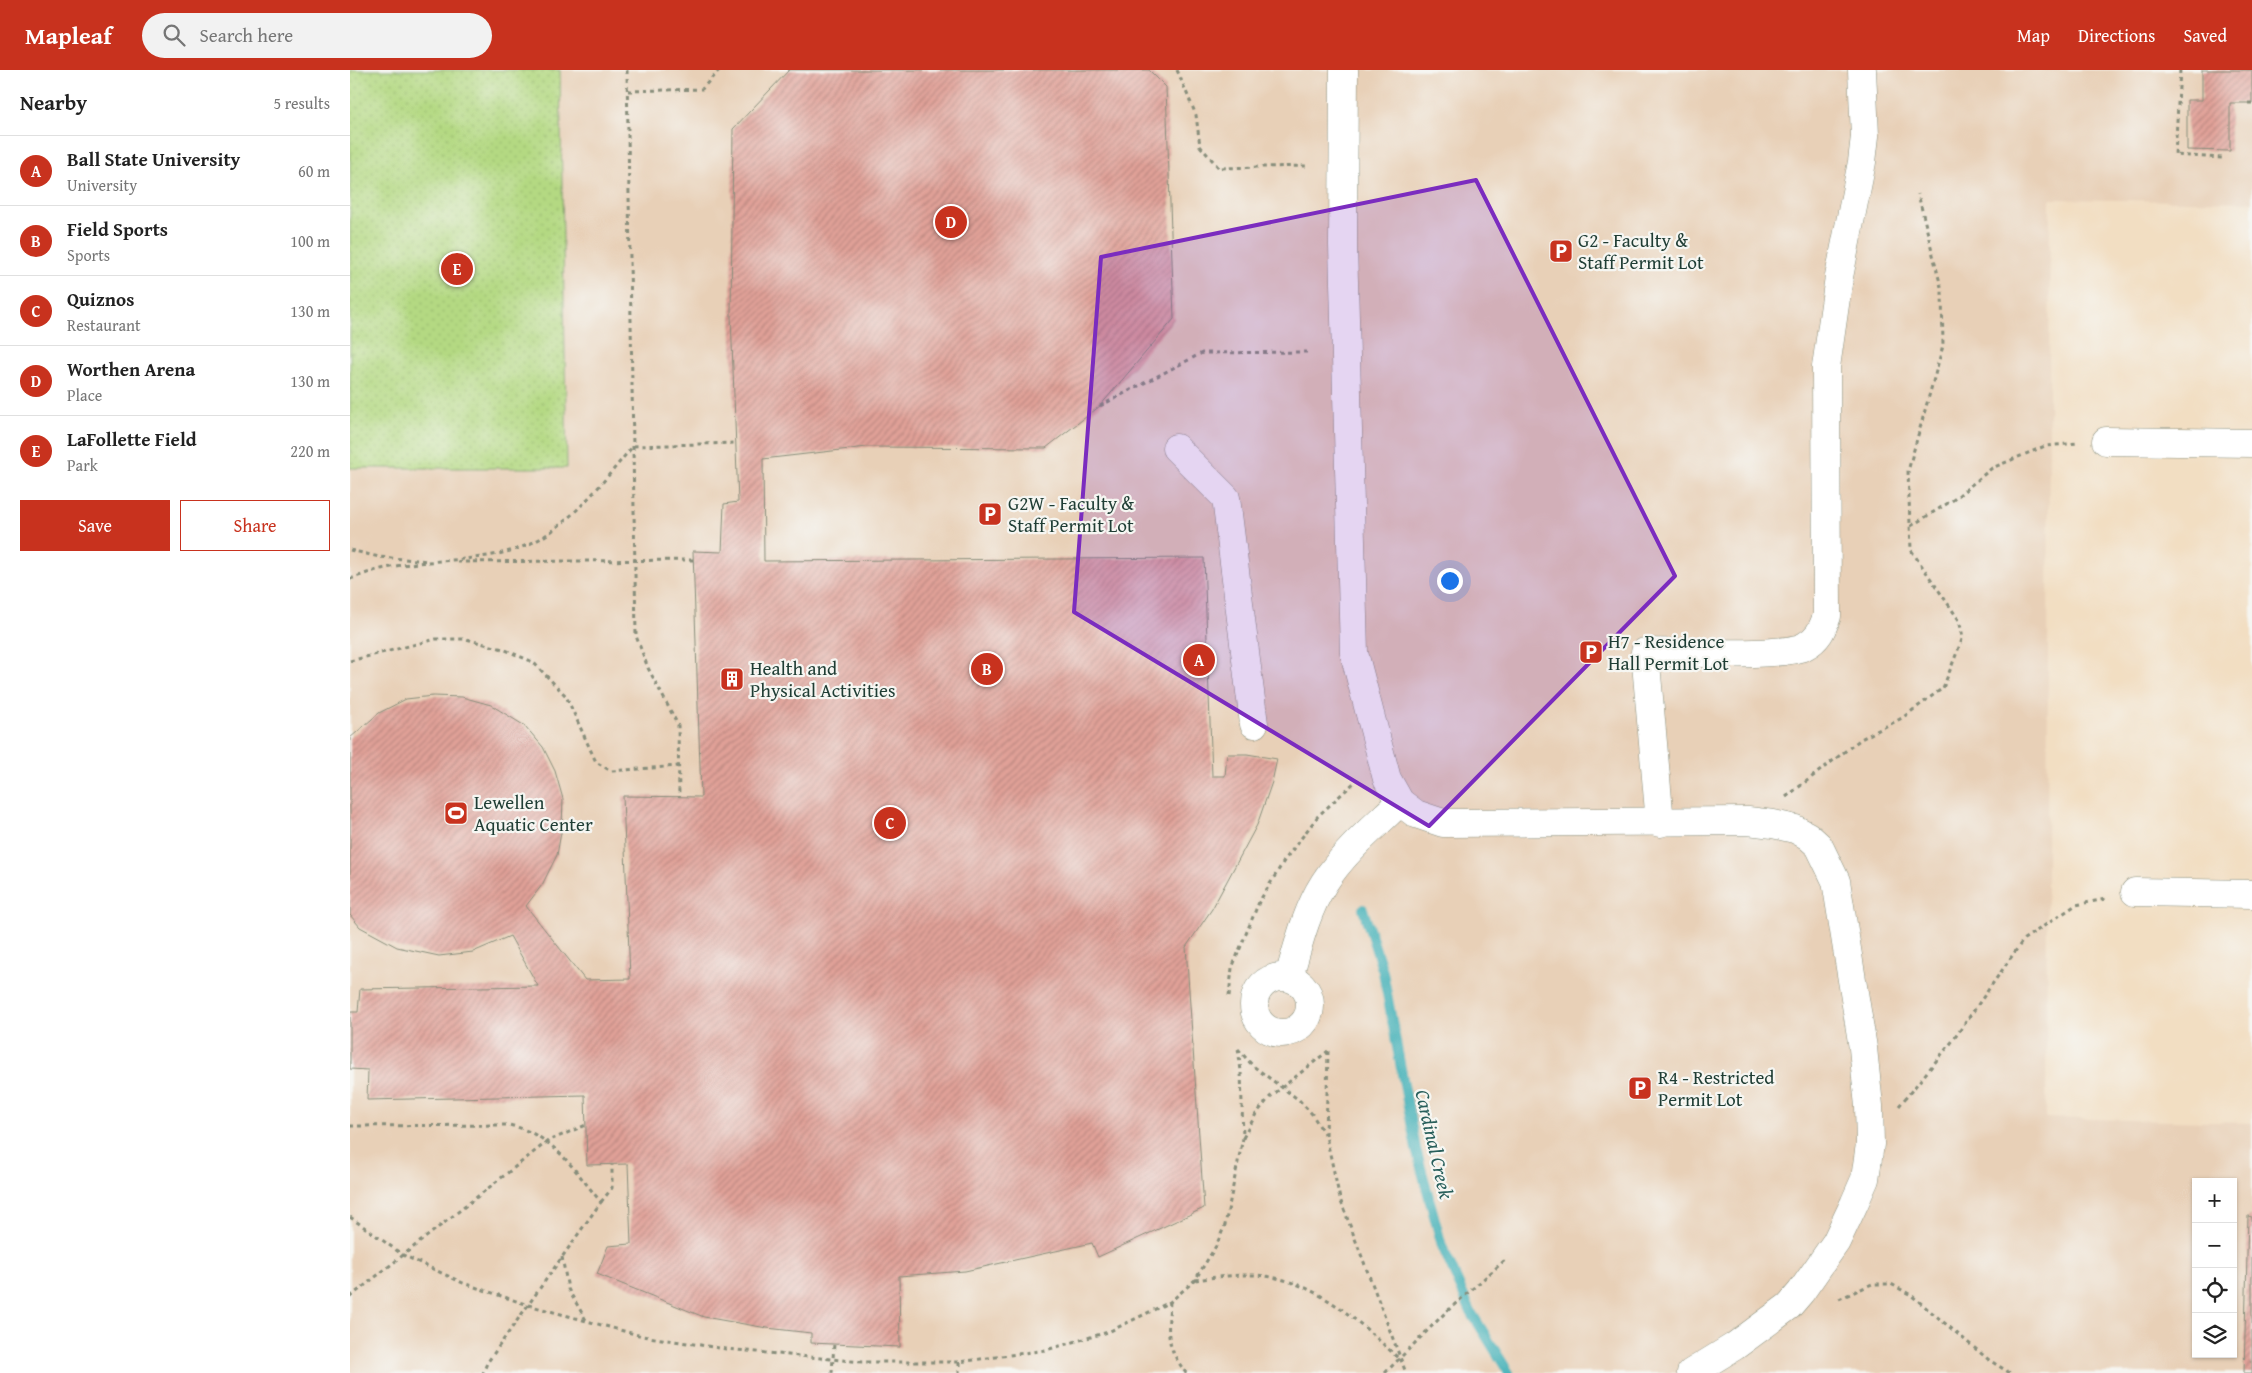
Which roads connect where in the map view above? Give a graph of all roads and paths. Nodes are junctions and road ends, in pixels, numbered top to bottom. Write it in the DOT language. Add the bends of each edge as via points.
graph roads {
  1 [pos="627,70"];
  2 [pos="719,70"];
  3 [pos="1177,70"];
  4 [pos="1344,70"];
  5 [pos="1862,70"];
  6 [pos="2180,70"];
  7 [pos="628,91"];
  8 [pos="2223,158"];
  9 [pos="1307,166"];
  10 [pos="1918,194"];
  11 [pos="1307,352"];
  12 [pos="1100,406"];
  13 [pos="2106,441"];
  14 [pos="735,443"];
  15 [pos="2252,443"];
  16 [pos="633,446"];
  17 [pos="1176,448"];
  18 [pos="1911,526"];
  19 [pos="350,550"];
  20 [pos="634,560"];
  21 [pos="694,560"];
  22 [pos="438,562"];
  23 [pos="350,579"];
  24 [pos="350,662"];
  25 [pos="1254,724"];
  26 [pos="679,766"];
  27 [pos="1361,774"];
  28 [pos="678,797"];
  29 [pos="1784,798"];
  30 [pos="1400,802"];
  31 [pos="1660,822"];
  32 [pos="2135,892"];
  33 [pos="2252,894"];
  34 [pos="1289,977"];
  35 [pos="1229,996"];
  36 [pos="1282,1088"];
  37 [pos="1897,1109"];
  38 [pos="586,1125"];
  39 [pos="350,1126"];
  40 [pos="1326,1136"];
  41 [pos="1243,1138"];
  42 [pos="548,1141"];
  43 [pos="612,1165"];
  44 [pos="601,1202"];
  45 [pos="350,1217"];
  46 [pos="402,1255"];
  47 [pos="562,1256"];
  48 [pos="1505,1260"];
  49 [pos="1195,1280"];
  50 [pos="350,1297"];
  51 [pos="1839,1298"];
  52 [pos="1170,1302"];
  53 [pos="528,1305"];
  54 [pos="586,1320"];
  55 [pos="834,1344"];
  56 [pos="832,1360"];
  57 [pos="1400,1360"];
  58 [pos="958,1362"];
  59 [pos="483,1373"];
  60 [pos="832,1373"];
  61 [pos="959,1373"];
  62 [pos="1186,1373"];
  63 [pos="1385,1373"];
  64 [pos="1406,1373"];
  65 [pos="1691,1373"];
  66 [pos="2010,1373"];
  1 -- 7 [label="path"];
  2 -- 7 [label="path" via="702,89"];
  3 -- 9 [label="path" via="1196,115 1200,146 1219,168"];
  4 -- 30 [label="street" via="1343,245 1354,653 1387,779"];
  5 -- 31 [label="street" via="1865,136 1862,162 1839,277 1826,367 1827,616 1822,630 1803,647 1760,652 1645,652"];
  6 -- 8 [label="path" via="2175,155"];
  7 -- 16 [label="path"];
  10 -- 18 [label="path" via="1942,291 1943,346 1908,472"];
  11 -- 12 [label="path" via="1202,353"];
  13 -- 15 [label="street"];
  13 -- 18 [label="path" via="2045,446 1992,468 1953,500"];
  14 -- 16 [label="path"];
  16 -- 20 [label="path"];
  16 -- 22 [label="path" via="578,510 548,534 520,548 483,557"];
  17 -- 25 [label="street" via="1226,498"];
  18 -- 29 [label="path" via="1911,550 1959,620 1963,637 1943,688 1902,718 1861,740"];
  19 -- 22 [label="path" via="379,557"];
  20 -- 21 [label="path"];
  20 -- 22 [label="path"];
  20 -- 26 [label="path" via="636,636 648,668 678,725"];
  22 -- 23 [label="path" via="386,568"];
  24 -- 26 [label="path" via="436,639 466,639 503,649 533,662 566,696 596,762 611,771"];
  26 -- 28 [label="path"];
  27 -- 35 [label="path" via="1318,816 1258,902 1232,968"];
  30 -- 31 [label="street" via="1416,814 1443,822"];
  30 -- 34 [label="street" via="1353,848 1324,884 1303,929"];
  31 -- 65 [label="street" via="1748,821 1773,824 1795,829 1819,846 1836,881 1869,1106 1870,1144 1865,1179 1836,1242 1789,1306 1735,1346"];
  32 -- 33 [label="street"];
  32 -- 37 [label="path" via="2076,905 2024,938 1951,1042"];
  36 -- 40 [label="path" via="1312,1114"];
  36 -- 40 [label="path" via="1328,1051"];
  36 -- 41 [label="path" via="1256,1114"];
  36 -- 41 [label="path" via="1253,1066 1238,1048"];
  38 -- 42 [label="path"];
  39 -- 42 [label="path" via="509,1124 527,1129"];
  40 -- 57 [label="path" via="1340,1199"];
  41 -- 49 [label="path" via="1225,1225"];
  42 -- 44 [label="path"];
  42 -- 46 [label="path"];
  43 -- 44 [label="path" via="612,1188"];
  44 -- 47 [label="path"];
  45 -- 46 [label="path"];
  46 -- 50 [label="path"];
  46 -- 53 [label="path" via="463,1283"];
  47 -- 53 [label="path"];
  47 -- 54 [label="path" via="568,1289"];
  48 -- 57 [label="path" via="1445,1313"];
  49 -- 52 [label="path"];
  49 -- 57 [label="path" via="1264,1276 1297,1284 1332,1302"];
  51 -- 66 [label="path" via="1872,1284 1892,1284 1911,1295 1989,1360"];
  52 -- 58 [label="path" via="1108,1332 1046,1350"];
  52 -- 62 [label="path" via="1168,1335 1173,1356"];
  53 -- 54 [label="path"];
  53 -- 59 [label="path"];
  54 -- 56 [label="path" via="642,1336"];
  55 -- 56 [label="path"];
  56 -- 58 [label="path"];
  56 -- 60 [label="path"];
  57 -- 63 [label="path"];
  57 -- 64 [label="path"];
  58 -- 61 [label="path"];
}
